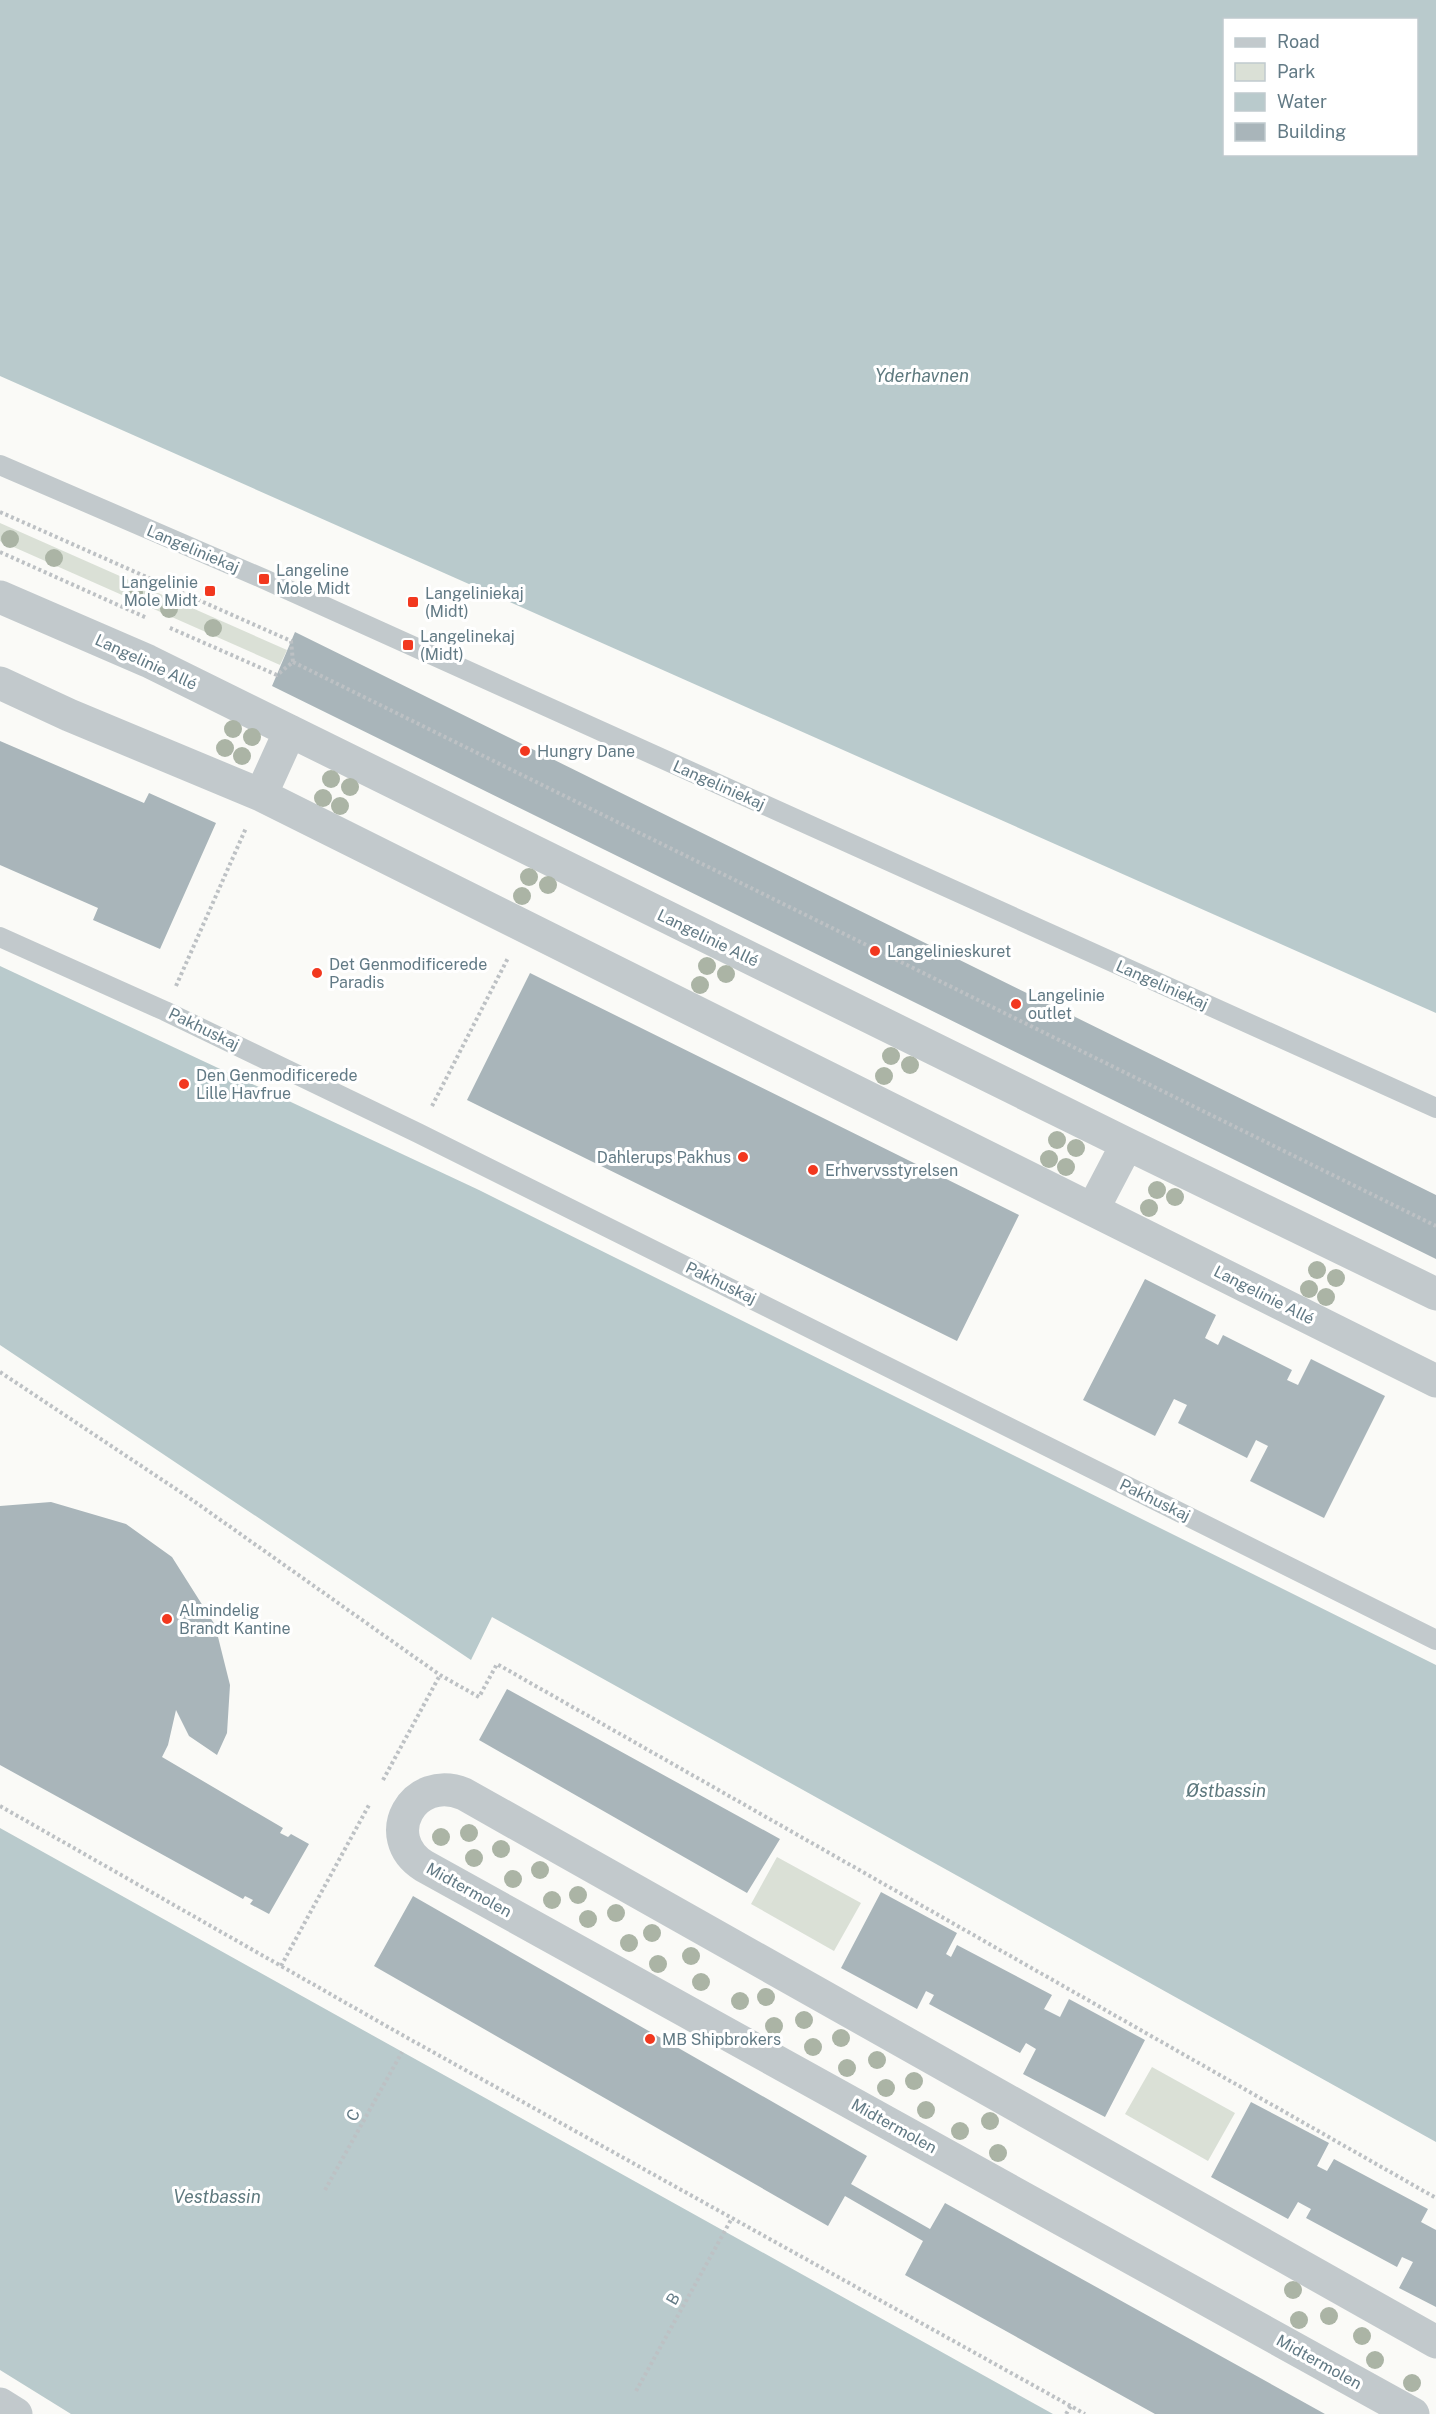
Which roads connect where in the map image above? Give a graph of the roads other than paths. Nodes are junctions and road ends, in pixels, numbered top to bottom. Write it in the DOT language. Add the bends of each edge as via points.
graph roads {
  1 [pos="0,465"];
  2 [pos="0,597"];
  3 [pos="0,683"];
  4 [pos="290,731"];
  5 [pos="261,795"];
  6 [pos="0,937"];
  7 [pos="1436,1108"];
  8 [pos="1127,1144"];
  9 [pos="1093,1209"];
  10 [pos="1436,1294"];
  11 [pos="1436,1381"];
  12 [pos="1436,1640"];
  13 [pos="1436,2342"];
  14 [pos="0,2404"];
  15 [pos="16,2414"];
  16 [pos="1413,2414"];
  1 -- 7 [label="lane, Langeliniekaj" via="264,579"];
  2 -- 4 [label="street, Langelinie Allé" via="148,661"];
  3 -- 5 [label="street, Langelinie Allé"];
  4 -- 5 [label="street"];
  4 -- 8 [label="street, Langelinie Allé"];
  5 -- 9 [label="street, Langelinie Allé"];
  6 -- 12 [label="lane, Pakhuskaj" via="165,1011 418,1133"];
  8 -- 9 [label="street"];
  8 -- 10 [label="street, Langelinie Allé"];
  9 -- 11 [label="street, Langelinie Allé"];
  13 -- 16 [label="street, Midtermolen" via="464,1794 433,1790 423,1794 408,1810 403,1830 405,1843 411,1855 424,1866"];
  14 -- 15 [label="street"];
}
